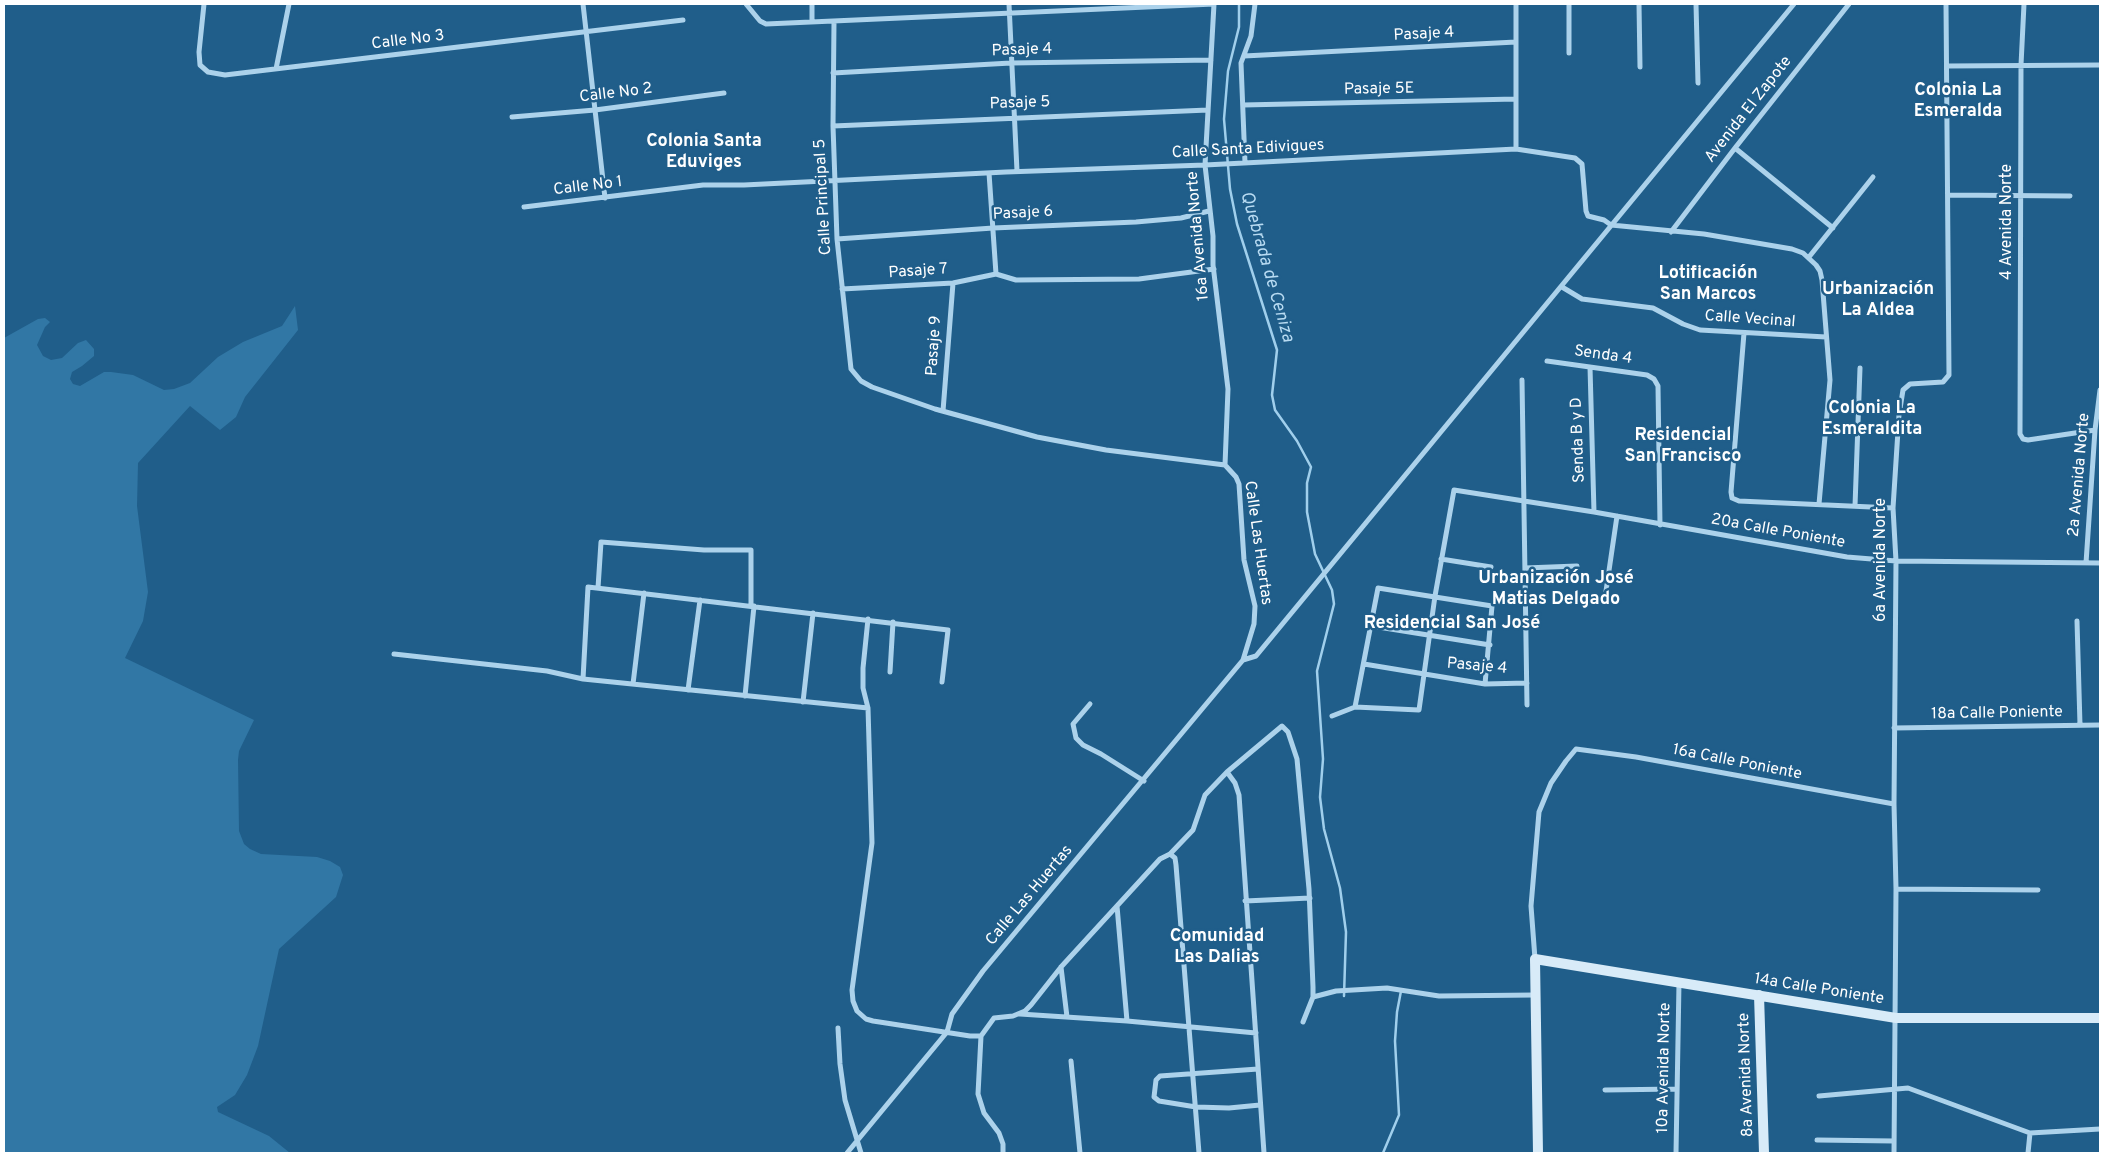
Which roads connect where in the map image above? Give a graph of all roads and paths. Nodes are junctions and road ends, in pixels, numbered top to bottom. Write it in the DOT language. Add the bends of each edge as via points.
graph roads {
  1 [pos="204,4"];
  2 [pos="289,4"];
  3 [pos="583,4"];
  4 [pos="746,4"];
  5 [pos="812,4"];
  6 [pos="1009,4"];
  7 [pos="1214,4"];
  8 [pos="1255,4"];
  9 [pos="1516,4"];
  10 [pos="1569,4"];
  11 [pos="1639,4"];
  12 [pos="1696,4"];
  13 [pos="1794,4"];
  14 [pos="1849,4"];
  15 [pos="1946,4"];
  16 [pos="2024,4"];
  17 [pos="1010,14"];
  18 [pos="682,20"];
  19 [pos="812,22"];
  20 [pos="834,22"];
  21 [pos="586,32"];
  22 [pos="1516,42"];
  23 [pos="1569,53"];
  24 [pos="1244,56"];
  25 [pos="1211,60"];
  26 [pos="1012,64"];
  27 [pos="2100,65"];
  28 [pos="1640,66"];
  29 [pos="1948,66"];
  30 [pos="2020,66"];
  31 [pos="276,69"];
  32 [pos="833,73"];
  33 [pos="1698,82"];
  34 [pos="724,93"];
  35 [pos="1516,99"];
  36 [pos="1243,105"];
  37 [pos="595,110"];
  38 [pos="1208,110"];
  39 [pos="1014,116"];
  40 [pos="512,117"];
  41 [pos="833,126"];
  42 [pos="1735,148"];
  43 [pos="1516,149"];
  44 [pos="1245,163"];
  45 [pos="1204,165"];
  46 [pos="1017,171"];
  47 [pos="990,173"];
  48 [pos="1873,177"];
  49 [pos="834,181"];
  50 [pos="1948,195"];
  51 [pos="2021,195"];
  52 [pos="2070,196"];
  53 [pos="605,198"];
  54 [pos="524,207"];
  55 [pos="1209,211"];
  56 [pos="1611,225"];
  57 [pos="993,228"];
  58 [pos="1833,228"];
  59 [pos="1671,232"];
  60 [pos="837,239"];
  61 [pos="1809,257"];
  62 [pos="1214,269"];
  63 [pos="996,274"];
  64 [pos="953,283"];
  65 [pos="1562,287"];
  66 [pos="842,289"];
  67 [pos="1744,333"];
  68 [pos="1826,337"];
  69 [pos="1547,361"];
  70 [pos="1590,367"];
  71 [pos="1860,368"];
  72 [pos="851,369"];
  73 [pos="1522,380"];
  74 [pos="2100,390"];
  75 [pos="943,411"];
  76 [pos="2095,430"];
  77 [pos="1225,465"];
  78 [pos="1525,501"];
  79 [pos="1819,504"];
  80 [pos="1855,506"];
  81 [pos="1893,508"];
  82 [pos="1594,512"];
  83 [pos="1617,516"];
  84 [pos="1660,525"];
  85 [pos="1441,559"];
  86 [pos="1896,561"];
  87 [pos="2086,563"];
  88 [pos="2100,563"];
  89 [pos="1577,566"];
  90 [pos="1491,567"];
  91 [pos="1525,568"];
  92 [pos="598,588"];
  93 [pos="1606,591"];
  94 [pos="644,593"];
  95 [pos="1435,596"];
  96 [pos="700,600"];
  97 [pos="752,606"];
  98 [pos="813,613"];
  99 [pos="868,619"];
  100 [pos="893,622"];
  101 [pos="2077,622"];
  102 [pos="1372,626"];
  103 [pos="1429,635"];
  104 [pos="1490,645"];
  105 [pos="394,654"];
  106 [pos="1243,660"];
  107 [pos="1364,664"];
  108 [pos="890,672"];
  109 [pos="1424,674"];
  110 [pos="583,678"];
  111 [pos="942,682"];
  112 [pos="1527,683"];
  113 [pos="633,684"];
  114 [pos="1485,684"];
  115 [pos="688,690"];
  116 [pos="745,696"];
  117 [pos="803,702"];
  118 [pos="1090,704"];
  119 [pos="1527,705"];
  120 [pos="1355,707"];
  121 [pos="868,708"];
  122 [pos="1332,716"];
  123 [pos="2100,725"];
  124 [pos="2080,726"];
  125 [pos="1894,728"];
  126 [pos="1228,772"];
  127 [pos="1144,781"];
  128 [pos="1894,804"];
  129 [pos="1170,854"];
  130 [pos="1896,889"];
  131 [pos="2038,890"];
  132 [pos="1310,898"];
  133 [pos="1245,901"];
  134 [pos="1117,906"];
  135 [pos="1535,959"];
  136 [pos="1061,967"];
  137 [pos="1679,983"];
  138 [pos="1535,995"];
  139 [pos="1759,995"];
  140 [pos="1313,997"];
  141 [pos="1018,1014"];
  142 [pos="1067,1017"];
  143 [pos="1896,1018"];
  144 [pos="2100,1018"];
  145 [pos="1127,1021"];
  146 [pos="1303,1022"];
  147 [pos="838,1028"];
  148 [pos="1191,1028"];
  149 [pos="947,1032"];
  150 [pos="1256,1033"];
  151 [pos="981,1036"];
  152 [pos="1071,1061"];
  153 [pos="1258,1069"];
  154 [pos="1194,1074"];
  155 [pos="1896,1088"];
  156 [pos="1677,1089"];
  157 [pos="1605,1090"];
  158 [pos="1819,1096"];
  159 [pos="1260,1105"];
  160 [pos="1196,1107"];
  161 [pos="2100,1129"];
  162 [pos="2030,1133"];
  163 [pos="1817,1140"];
  164 [pos="857,1141"];
  165 [pos="1894,1141"];
  166 [pos="847,1153"];
  167 [pos="861,1153"];
  168 [pos="1003,1153"];
  169 [pos="1080,1153"];
  170 [pos="1199,1153"];
  171 [pos="1264,1153"];
  172 [pos="1538,1153"];
  173 [pos="1676,1153"];
  174 [pos="1764,1153"];
  175 [pos="1894,1153"];
  176 [pos="2028,1153"];
  1 -- 31 [label="street, Calle No 3" via="199,61 203,70 226,75"];
  2 -- 31 [label="street"];
  3 -- 21 [label="street"];
  4 -- 19 [label="street" via="766,24"];
  5 -- 19 [label="street"];
  6 -- 17 [label="street"];
  7 -- 17 [label="street"];
  7 -- 25 [label="street, 16a Avenida Norte"];
  8 -- 24 [label="street" via="1251,36"];
  9 -- 22 [label="street"];
  10 -- 23 [label="street"];
  11 -- 28 [label="street"];
  12 -- 33 [label="street"];
  13 -- 56 [label="street"];
  14 -- 42 [label="street, Avenida El Zapote"];
  15 -- 29 [label="street, 6a Avenida Norte"];
  16 -- 30 [label="street, 4 Avenida Norte"];
  17 -- 20 [label="street"];
  17 -- 26 [label="street"];
  18 -- 21 [label="street, Calle No 3"];
  19 -- 20 [label="street"];
  20 -- 32 [label="street, Calle Principal 5"];
  21 -- 31 [label="street, Calle No 3"];
  21 -- 37 [label="street"];
  22 -- 24 [label="street, Pasaje 4"];
  22 -- 35 [label="street"];
  24 -- 36 [label="street" via="1241,62"];
  25 -- 26 [label="street, Pasaje 4"];
  25 -- 38 [label="street, 16a Avenida Norte"];
  26 -- 32 [label="street, Pasaje 4"];
  26 -- 39 [label="street"];
  27 -- 30 [label="street"];
  29 -- 30 [label="street"];
  29 -- 50 [label="street, 6a Avenida Norte"];
  30 -- 51 [label="street, 4 Avenida Norte"];
  32 -- 41 [label="street, Calle Principal 5"];
  34 -- 37 [label="street, Calle No 2"];
  35 -- 36 [label="street, Pasaje 5E"];
  35 -- 43 [label="street"];
  36 -- 44 [label="street"];
  37 -- 40 [label="street, Calle No 2"];
  37 -- 53 [label="street"];
  38 -- 39 [label="street, Pasaje 5"];
  38 -- 45 [label="street, 16a Avenida Norte"];
  39 -- 41 [label="street, Pasaje 5"];
  39 -- 46 [label="street"];
  41 -- 49 [label="street, Calle Principal 5"];
  42 -- 58 [label="street"];
  42 -- 59 [label="street, Avenida El Zapote"];
  43 -- 44 [label="street, Calle Santa Edivigues"];
  43 -- 56 [label="street, Calle Santa Edivigues" via="1578,160 1582,164 1588,216"];
  44 -- 45 [label="street, Calle Santa Edivigues"];
  45 -- 46 [label="street, Calle Santa Edivigues"];
  45 -- 55 [label="street, 16a Avenida Norte"];
  46 -- 47 [label="street, Calle Santa Edivigues"];
  47 -- 49 [label="street, Calle Santa Edivigues"];
  47 -- 57 [label="street"];
  48 -- 58 [label="street"];
  49 -- 53 [label="street, Calle No 1" via="703,185"];
  49 -- 60 [label="street, Calle Principal 5"];
  50 -- 51 [label="street"];
  50 -- 81 [label="street, 6a Avenida Norte" via="1949,375 1943,382 1910,384 1903,390"];
  51 -- 52 [label="street"];
  51 -- 76 [label="street, 4 Avenida Norte" via="2020,434 2028,440"];
  53 -- 54 [label="street, Calle No 1"];
  55 -- 57 [label="street, Pasaje 6" via="1181,218 1136,222"];
  55 -- 62 [label="street, 16a Avenida Norte"];
  56 -- 59 [label="street"];
  56 -- 65 [label="street"];
  57 -- 60 [label="street, Pasaje 6"];
  57 -- 63 [label="street"];
  58 -- 61 [label="street"];
  59 -- 61 [label="street" via="1737,238 1792,249"];
  60 -- 66 [label="street, Calle Principal 5"];
  61 -- 68 [label="street" via="1820,272"];
  62 -- 63 [label="street" via="1139,279 1016,280"];
  62 -- 77 [label="street, 16a Avenida Norte" via="1228,389"];
  63 -- 64 [label="street, Pasaje 7"];
  64 -- 66 [label="street, Pasaje 7"];
  64 -- 75 [label="street, Pasaje 9"];
  65 -- 67 [label="street, Calle Vecinal" via="1582,299 1654,308 1700,330"];
  65 -- 106 [label="street" via="1256,656"];
  66 -- 72 [label="street, Calle Principal 5"];
  67 -- 68 [label="street, Calle Vecinal"];
  67 -- 79 [label="street" via="1732,498 1739,501"];
  68 -- 79 [label="street" via="1830,401"];
  69 -- 70 [label="street, Senda 4"];
  70 -- 82 [label="street, Senda B y D"];
  70 -- 84 [label="street, Senda 4" via="1647,375 1658,386"];
  71 -- 80 [label="street"];
  72 -- 75 [label="street, Calle Las Huertas" via="861,381 872,387"];
  73 -- 78 [label="street"];
  74 -- 76 [label="street, 2a Avenida Norte"];
  75 -- 77 [label="street, Calle Las Huertas" via="1037,437 1106,450"];
  76 -- 87 [label="street, 2a Avenida Norte"];
  77 -- 106 [label="street, Calle Las Huertas" via="1239,484 1244,560 1253,593 1254,624"];
  78 -- 82 [label="street, 20a Calle Poniente"];
  78 -- 85 [label="street, 20a Calle Poniente" via="1454,490"];
  78 -- 91 [label="street"];
  79 -- 80 [label="street"];
  80 -- 81 [label="street"];
  81 -- 86 [label="street, 6a Avenida Norte"];
  82 -- 83 [label="street, 20a Calle Poniente"];
  83 -- 84 [label="street, 20a Calle Poniente"];
  83 -- 93 [label="street"];
  84 -- 86 [label="street, 20a Calle Poniente" via="1847,557"];
  85 -- 90 [label="street"];
  85 -- 95 [label="street"];
  86 -- 87 [label="street, 20a Calle Poniente"];
  86 -- 125 [label="street, 6a Avenida Norte"];
  87 -- 88 [label="street, 20a Calle Poniente"];
  89 -- 91 [label="street"];
  91 -- 112 [label="street"];
  92 -- 94 [label="street"];
  92 -- 97 [label="street" via="601,542 676,549 751,550"];
  92 -- 110 [label="street" via="588,587"];
  94 -- 96 [label="street"];
  94 -- 113 [label="street"];
  95 -- 102 [label="street" via="1378,588"];
  95 -- 103 [label="street"];
  95 -- 104 [label="street" via="1492,606"];
  96 -- 97 [label="street"];
  96 -- 115 [label="street"];
  97 -- 98 [label="street"];
  97 -- 116 [label="street"];
  98 -- 99 [label="street"];
  98 -- 117 [label="street"];
  99 -- 100 [label="street"];
  99 -- 121 [label="street" via="863,688"];
  100 -- 108 [label="street"];
  100 -- 111 [label="street" via="948,630"];
  101 -- 124 [label="street"];
  102 -- 103 [label="street"];
  102 -- 107 [label="street"];
  103 -- 104 [label="street"];
  103 -- 109 [label="street"];
  104 -- 114 [label="street"];
  105 -- 110 [label="street" via="548,671"];
  106 -- 127 [label="street, Calle Las Huertas"];
  107 -- 109 [label="street"];
  107 -- 120 [label="street"];
  109 -- 114 [label="street, Pasaje 4"];
  109 -- 120 [label="street" via="1419,710"];
  110 -- 113 [label="street"];
  112 -- 114 [label="street, Pasaje 4"];
  112 -- 119 [label="street"];
  113 -- 115 [label="street"];
  115 -- 116 [label="street"];
  116 -- 117 [label="street"];
  117 -- 121 [label="street"];
  118 -- 127 [label="street" via="1073,724 1076,738"];
  120 -- 122 [label="street"];
  121 -- 149 [label="street" via="872,843 853,1002 866,1019"];
  123 -- 124 [label="street, 18a Calle Poniente"];
  124 -- 125 [label="street, 18a Calle Poniente"];
  125 -- 128 [label="street, 6a Avenida Norte"];
  126 -- 129 [label="street" via="1209,789 1193,830"];
  126 -- 132 [label="street" via="1282,726 1288,732 1301,783"];
  126 -- 133 [label="street" via="1239,795"];
  127 -- 149 [label="street, Calle Las Huertas" via="983,971 952,1014"];
  128 -- 130 [label="street, 6a Avenida Norte"];
  128 -- 135 [label="street, 16a Calle Poniente" via="1576,749 1551,783 1539,812 1531,906"];
  129 -- 134 [label="street" via="1160,859"];
  129 -- 148 [label="street" via="1176,865"];
  130 -- 131 [label="street"];
  130 -- 143 [label="street, 6a Avenida Norte"];
  132 -- 133 [label="street"];
  132 -- 140 [label="street"];
  133 -- 150 [label="street"];
  134 -- 136 [label="street"];
  134 -- 145 [label="street"];
  135 -- 137 [label="street, 14a Calle Poniente"];
  135 -- 138 [label="street"];
  136 -- 141 [label="street" via="1032,1005"];
  136 -- 142 [label="street"];
  137 -- 139 [label="street, 14a Calle Poniente"];
  137 -- 156 [label="street, 10a Avenida Norte"];
  138 -- 140 [label="street" via="1439,996 1387,988 1336,991"];
  138 -- 172 [label="street"];
  139 -- 143 [label="street, 14a Calle Poniente"];
  139 -- 174 [label="street, 8a Avenida Norte"];
  140 -- 146 [label="street"];
  141 -- 142 [label="street"];
  141 -- 151 [label="street" via="994,1018"];
  142 -- 145 [label="street"];
  143 -- 144 [label="street, 14a Calle Poniente"];
  143 -- 155 [label="street, 6a Avenida Norte"];
  145 -- 148 [label="street"];
  147 -- 164 [label="street" via="845,1100"];
  148 -- 150 [label="street"];
  148 -- 154 [label="street"];
  149 -- 151 [label="street"];
  149 -- 164 [label="street, Calle Las Huertas"];
  150 -- 153 [label="street"];
  151 -- 168 [label="street" via="978,1094 984,1114 999,1134"];
  152 -- 169 [label="street"];
  153 -- 154 [label="street"];
  153 -- 159 [label="street"];
  154 -- 160 [label="street"];
  154 -- 160 [label="street" via="1160,1076 1156,1080 1154,1097 1159,1101"];
  155 -- 158 [label="street"];
  155 -- 162 [label="street" via="1916,1089"];
  155 -- 165 [label="street, 6a Avenida Norte"];
  156 -- 157 [label="street"];
  156 -- 173 [label="street, 10a Avenida Norte"];
  159 -- 160 [label="street"];
  159 -- 171 [label="street"];
  160 -- 170 [label="street"];
  161 -- 162 [label="street"];
  162 -- 176 [label="street"];
  163 -- 165 [label="street"];
  164 -- 166 [label="street, Calle Las Huertas"];
  164 -- 167 [label="street"];
  165 -- 175 [label="street, 6a Avenida Norte"];
}
